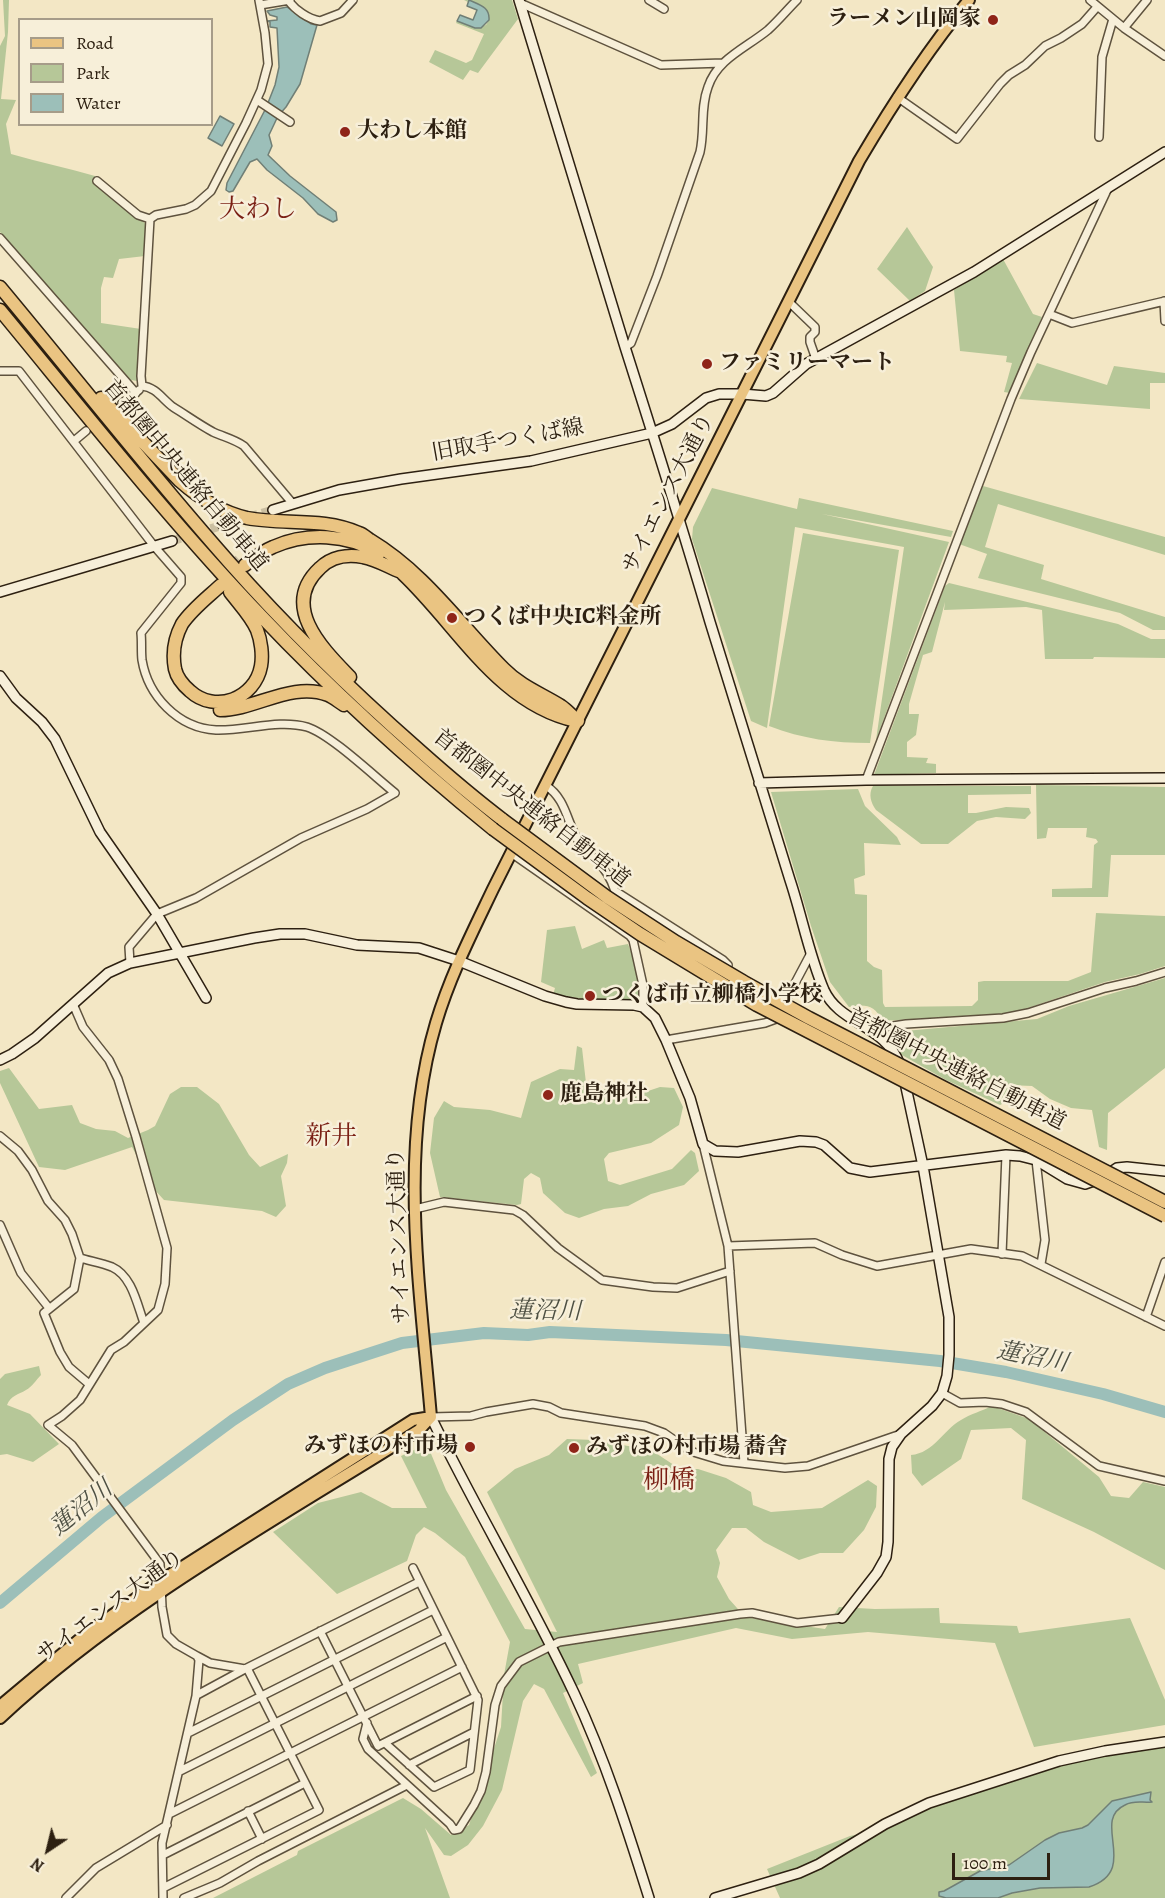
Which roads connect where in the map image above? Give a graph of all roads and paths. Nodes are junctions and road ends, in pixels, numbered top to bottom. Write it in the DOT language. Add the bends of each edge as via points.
graph roads {
  1 [pos="289,0"];
  2 [pos="353,0"];
  3 [pos="649,0"];
  4 [pos="797,0"];
  5 [pos="969,0"];
  6 [pos="1090,0"];
  7 [pos="1147,0"];
  8 [pos="260,2"];
  9 [pos="520,2"];
  10 [pos="1097,6"];
  11 [pos="664,9"];
  12 [pos="1113,19"];
  13 [pos="1124,28"];
  14 [pos="1165,56"];
  15 [pos="723,63"];
  16 [pos="897,97"];
  17 [pos="260,102"];
  18 [pos="290,122"];
  19 [pos="1099,137"];
  20 [pos="1165,152"];
  21 [pos="97,181"];
  22 [pos="1108,188"];
  23 [pos="150,219"];
  24 [pos="0,238"];
  25 [pos="0,286"];
  26 [pos="788,301"];
  27 [pos="1165,301"];
  28 [pos="0,310"];
  29 [pos="1049,314"];
  30 [pos="28,321"];
  31 [pos="1165,321"];
  32 [pos="625,347"];
  33 [pos="816,358"];
  34 [pos="0,371"];
  35 [pos="142,386"];
  36 [pos="136,393"];
  37 [pos="742,393"];
  38 [pos="122,403"];
  39 [pos="86,431"];
  40 [pos="652,433"];
  41 [pos="104,436"];
  42 [pos="74,441"];
  43 [pos="293,504"];
  44 [pos="273,510"];
  45 [pos="678,520"];
  46 [pos="368,539"];
  47 [pos="172,541"];
  48 [pos="154,546"];
  49 [pos="401,572"];
  50 [pos="0,592"];
  51 [pos="0,676"];
  52 [pos="385,720"];
  53 [pos="578,721"];
  54 [pos="1165,778"];
  55 [pos="866,780"];
  56 [pos="759,783"];
  57 [pos="545,785"];
  58 [pos="453,796"];
  59 [pos="511,853"];
  60 [pos="620,895"];
  61 [pos="157,914"];
  62 [pos="603,918"];
  63 [pos="179,952"];
  64 [pos="811,953"];
  65 [pos="459,961"];
  66 [pos="130,963"];
  67 [pos="728,965"];
  68 [pos="1165,972"];
  69 [pos="206,998"];
  70 [pos="73,1004"];
  71 [pos="643,1007"];
  72 [pos="878,1034"];
  73 [pos="666,1040"];
  74 [pos="0,1060"];
  75 [pos="0,1136"];
  76 [pos="703,1144"];
  77 [pos="1006,1155"];
  78 [pos="1036,1160"];
  79 [pos="923,1166"];
  80 [pos="1165,1171"];
  81 [pos="1165,1202"];
  82 [pos="415,1209"];
  83 [pos="1165,1216"];
  84 [pos="0,1225"];
  85 [pos="728,1246"];
  86 [pos="1002,1254"];
  87 [pos="939,1256"];
  88 [pos="80,1258"];
  89 [pos="1165,1262"];
  90 [pos="1041,1264"];
  91 [pos="730,1271"];
  92 [pos="49,1308"];
  93 [pos="1146,1317"];
  94 [pos="144,1323"];
  95 [pos="1165,1326"];
  96 [pos="89,1384"];
  97 [pos="942,1393"];
  98 [pos="431,1417"];
  99 [pos="901,1434"];
  100 [pos="744,1463"];
  101 [pos="1165,1481"];
  102 [pos="412,1568"];
  103 [pos="162,1580"];
  104 [pos="419,1582"];
  105 [pos="162,1592"];
  106 [pos="434,1610"];
  107 [pos="842,1618"];
  108 [pos="320,1631"];
  109 [pos="447,1638"];
  110 [pos="551,1646"];
  111 [pos="197,1656"];
  112 [pos="334,1660"];
  113 [pos="462,1667"];
  114 [pos="246,1668"];
  115 [pos="348,1687"];
  116 [pos="196,1695"];
  117 [pos="261,1696"];
  118 [pos="477,1696"];
  119 [pos="0,1706"];
  120 [pos="0,1719"];
  121 [pos="365,1720"];
  122 [pos="275,1724"];
  123 [pos="474,1732"];
  124 [pos="188,1733"];
  125 [pos="1165,1742"];
  126 [pos="385,1743"];
  127 [pos="290,1754"];
  128 [pos="409,1765"];
  129 [pos="180,1771"];
  130 [pos="305,1782"];
  131 [pos="407,1785"];
  132 [pos="248,1811"];
  133 [pos="170,1814"];
  134 [pos="167,1826"];
  135 [pos="262,1839"];
  136 [pos="163,1855"];
  137 [pos="163,1888"];
  138 [pos="66,1898"];
  139 [pos="164,1898"];
  140 [pos="184,1898"];
  141 [pos="649,1898"];
  142 [pos="715,1898"];
  1 -- 2 [label="street" via="306,16 320,21 341,13"];
  1 -- 8 [label="street"];
  3 -- 11 [label="street"];
  4 -- 15 [label="street" via="769,29"];
  5 -- 16 [label="main road, サイエンス大通り"];
  6 -- 10 [label="street"];
  7 -- 13 [label="street"];
  8 -- 17 [label="street" via="268,64"];
  9 -- 15 [label="street" via="661,65"];
  9 -- 32 [label="street"];
  10 -- 12 [label="street"];
  10 -- 16 [label="street" via="1082,24 1009,75 957,139"];
  12 -- 13 [label="street"];
  12 -- 19 [label="street" via="1102,57"];
  13 -- 14 [label="street"];
  15 -- 32 [label="street" via="708,86 700,152 673,231 631,344"];
  16 -- 26 [label="main road, サイエンス大通り" via="859,161"];
  17 -- 18 [label="street"];
  17 -- 23 [label="street" via="211,191 195,205"];
  20 -- 22 [label="street, 旧取手つくば線"];
  21 -- 23 [label="street" via="138,215"];
  22 -- 29 [label="street"];
  22 -- 33 [label="street, 旧取手つくば線" via="974,272"];
  23 -- 35 [label="street"];
  24 -- 36 [label="street"];
  25 -- 30 [label="highway, 首都圏中央連絡自動車道"];
  26 -- 33 [label="street" via="815,327 810,342"];
  26 -- 37 [label="main road, サイエンス大通り"];
  27 -- 29 [label="street" via="1072,323"];
  27 -- 31 [label="street"];
  28 -- 41 [label="highway, 首都圏中央連絡自動車道"];
  29 -- 55 [label="street" via="1006,411"];
  30 -- 46 [label="highway" via="194,494 246,518 325,523 361,533"];
  30 -- 52 [label="highway, 首都圏中央連絡自動車道" via="229,563"];
  32 -- 40 [label="street"];
  33 -- 37 [label="street, 旧取手つくば線" via="773,393"];
  34 -- 42 [label="street" via="19,371"];
  35 -- 36 [label="street"];
  35 -- 43 [label="street" via="214,432 244,446"];
  36 -- 38 [label="street"];
  37 -- 40 [label="street, 旧取手つくば線" via="712,395 672,424"];
  37 -- 45 [label="main road, サイエンス大通り"];
  39 -- 42 [label="street"];
  40 -- 43 [label="street, 旧取手つくば線" via="531,461 339,490"];
  40 -- 45 [label="street"];
  41 -- 58 [label="highway, 首都圏中央連絡自動車道" via="261,616 329,684"];
  41 -- 58 [label="highway" via="134,480 238,602 257,630 262,657 252,686 229,702 206,701 184,686 176,673 173,647 183,623 219,583 184,612 167,641 166,667 171,680 189,700 226,710 300,692 328,695"];
  42 -- 48 [label="street"];
  43 -- 44 [label="street, 旧取手つくば線"];
  45 -- 53 [label="main road, サイエンス大通り"];
  45 -- 56 [label="street"];
  46 -- 49 [label="highway" via="327,531 302,532 255,549 242,563 273,547 315,537 356,543 387,558"];
  46 -- 53 [label="highway" via="405,564 505,670"];
  47 -- 48 [label="street"];
  48 -- 50 [label="street"];
  48 -- 61 [label="street" via="181,577 181,583 141,633 142,660 150,686 163,704 177,717 215,730 285,724 308,727 324,735 395,793 301,838 196,898"];
  49 -- 52 [label="highway" via="360,556 334,559 308,582 303,602 315,637 378,706"];
  49 -- 53 [label="highway" via="511,690 557,717"];
  51 -- 61 [label="street" via="55,739 100,832"];
  52 -- 81 [label="highway, 首都圏中央連絡自動車道, bridge" via="503,820 676,942 808,1018"];
  53 -- 57 [label="main road, サイエンス大通り"];
  54 -- 55 [label="street"];
  55 -- 56 [label="street"];
  56 -- 64 [label="street"];
  57 -- 59 [label="main road, サイエンス大通り"];
  57 -- 60 [label="street" via="561,800 583,849 597,861"];
  58 -- 83 [label="highway, 首都圏中央連絡自動車道, bridge" via="639,934 757,1005"];
  59 -- 62 [label="street"];
  59 -- 65 [label="main road, サイエンス大通り"];
  60 -- 62 [label="street"];
  60 -- 67 [label="street"];
  61 -- 63 [label="street"];
  61 -- 66 [label="street" via="129,946"];
  62 -- 71 [label="street" via="633,940 643,985"];
  63 -- 65 [label="street" via="280,934 305,934 357,945 419,948"];
  63 -- 66 [label="street"];
  63 -- 69 [label="street"];
  64 -- 72 [label="street" via="830,1001"];
  64 -- 73 [label="street" via="776,1019"];
  65 -- 71 [label="street" via="566,1002"];
  65 -- 82 [label="main road, サイエンス大通り" via="436,1024 423,1079"];
  66 -- 70 [label="street" via="108,973"];
  68 -- 72 [label="street" via="1028,1013 906,1024 880,1028"];
  70 -- 74 [label="street" via="35,1038"];
  70 -- 94 [label="street" via="83,1027 109,1060 118,1079 167,1248 162,1302"];
  71 -- 73 [label="street" via="655,1017"];
  72 -- 79 [label="street" via="901,1068"];
  73 -- 76 [label="street" via="690,1098"];
  75 -- 88 [label="street" via="18,1151 48,1200 66,1220"];
  76 -- 79 [label="street" via="716,1151 738,1152 811,1141 824,1144 843,1163 858,1170"];
  76 -- 85 [label="street"];
  77 -- 78 [label="street"];
  77 -- 79 [label="street"];
  77 -- 86 [label="street"];
  78 -- 80 [label="street" via="1067,1179 1085,1184 1117,1168"];
  78 -- 90 [label="street" via="1044,1240"];
  79 -- 87 [label="street"];
  82 -- 91 [label="street" via="444,1202 514,1210 602,1280 677,1288"];
  82 -- 98 [label="main road, サイエンス大通り"];
  84 -- 92 [label="street" via="21,1273"];
  85 -- 87 [label="street" via="815,1243 877,1266"];
  85 -- 91 [label="street"];
  86 -- 87 [label="street" via="971,1249"];
  86 -- 90 [label="street" via="1022,1256"];
  87 -- 97 [label="street" via="949,1317 947,1376"];
  88 -- 92 [label="street" via="74,1290"];
  88 -- 94 [label="street" via="113,1268 125,1277"];
  89 -- 93 [label="street"];
  90 -- 93 [label="street"];
  91 -- 100 [label="street"];
  92 -- 96 [label="street" via="44,1313 60,1352 69,1367"];
  93 -- 95 [label="street"];
  94 -- 96 [label="street" via="111,1350"];
  96 -- 103 [label="street" via="80,1400 48,1425 72,1445 122,1511 160,1564"];
  97 -- 99 [label="street"];
  97 -- 101 [label="street" via="960,1403 1002,1404 1026,1412 1099,1466"];
  98 -- 100 [label="street" via="471,1416 533,1404 561,1413 645,1426 664,1433 690,1451"];
  98 -- 103 [label="main road, サイエンス大通り" via="408,1423"];
  98 -- 105 [label="main road, サイエンス大通り" via="419,1430"];
  98 -- 110 [label="street"];
  99 -- 100 [label="street" via="808,1466 785,1468"];
  99 -- 107 [label="street" via="889,1459 886,1557"];
  102 -- 104 [label="street"];
  103 -- 105 [label="street"];
  103 -- 119 [label="main road, サイエンス大通り" via="87,1633"];
  104 -- 106 [label="street"];
  104 -- 108 [label="street"];
  105 -- 111 [label="street" via="167,1635"];
  105 -- 120 [label="main road, サイエンス大通り" via="62,1664"];
  106 -- 109 [label="street"];
  106 -- 112 [label="street"];
  107 -- 110 [label="street" via="796,1623 752,1613"];
  108 -- 112 [label="street"];
  108 -- 114 [label="street"];
  109 -- 113 [label="street"];
  109 -- 115 [label="street"];
  110 -- 131 [label="street" via="519,1662 501,1686 481,1791 459,1829 454,1830"];
  110 -- 141 [label="street" via="609,1776"];
  111 -- 114 [label="street" via="210,1663"];
  111 -- 116 [label="street" via="200,1660"];
  112 -- 115 [label="street"];
  112 -- 117 [label="street"];
  113 -- 118 [label="street"];
  113 -- 121 [label="street"];
  114 -- 116 [label="street"];
  114 -- 117 [label="street"];
  115 -- 121 [label="street"];
  115 -- 122 [label="street"];
  116 -- 124 [label="street"];
  117 -- 122 [label="street"];
  117 -- 124 [label="street"];
  118 -- 123 [label="street"];
  118 -- 126 [label="street"];
  121 -- 126 [label="street" via="378,1746"];
  121 -- 127 [label="street"];
  121 -- 131 [label="street" via="365,1744"];
  122 -- 127 [label="street"];
  122 -- 129 [label="street"];
  123 -- 128 [label="street"];
  123 -- 128 [label="street" via="470,1770 434,1787"];
  124 -- 129 [label="street"];
  125 -- 142 [label="street" via="1059,1761 929,1803 799,1873"];
  126 -- 128 [label="street"];
  127 -- 130 [label="street"];
  127 -- 133 [label="street"];
  129 -- 133 [label="street"];
  130 -- 132 [label="street"];
  130 -- 135 [label="street" via="319,1810"];
  131 -- 140 [label="street"];
  132 -- 135 [label="street"];
  132 -- 136 [label="street"];
  133 -- 134 [label="street"];
  134 -- 136 [label="street"];
  134 -- 138 [label="street" via="96,1868"];
  135 -- 137 [label="street"];
  136 -- 137 [label="street"];
  137 -- 139 [label="street"];
}
